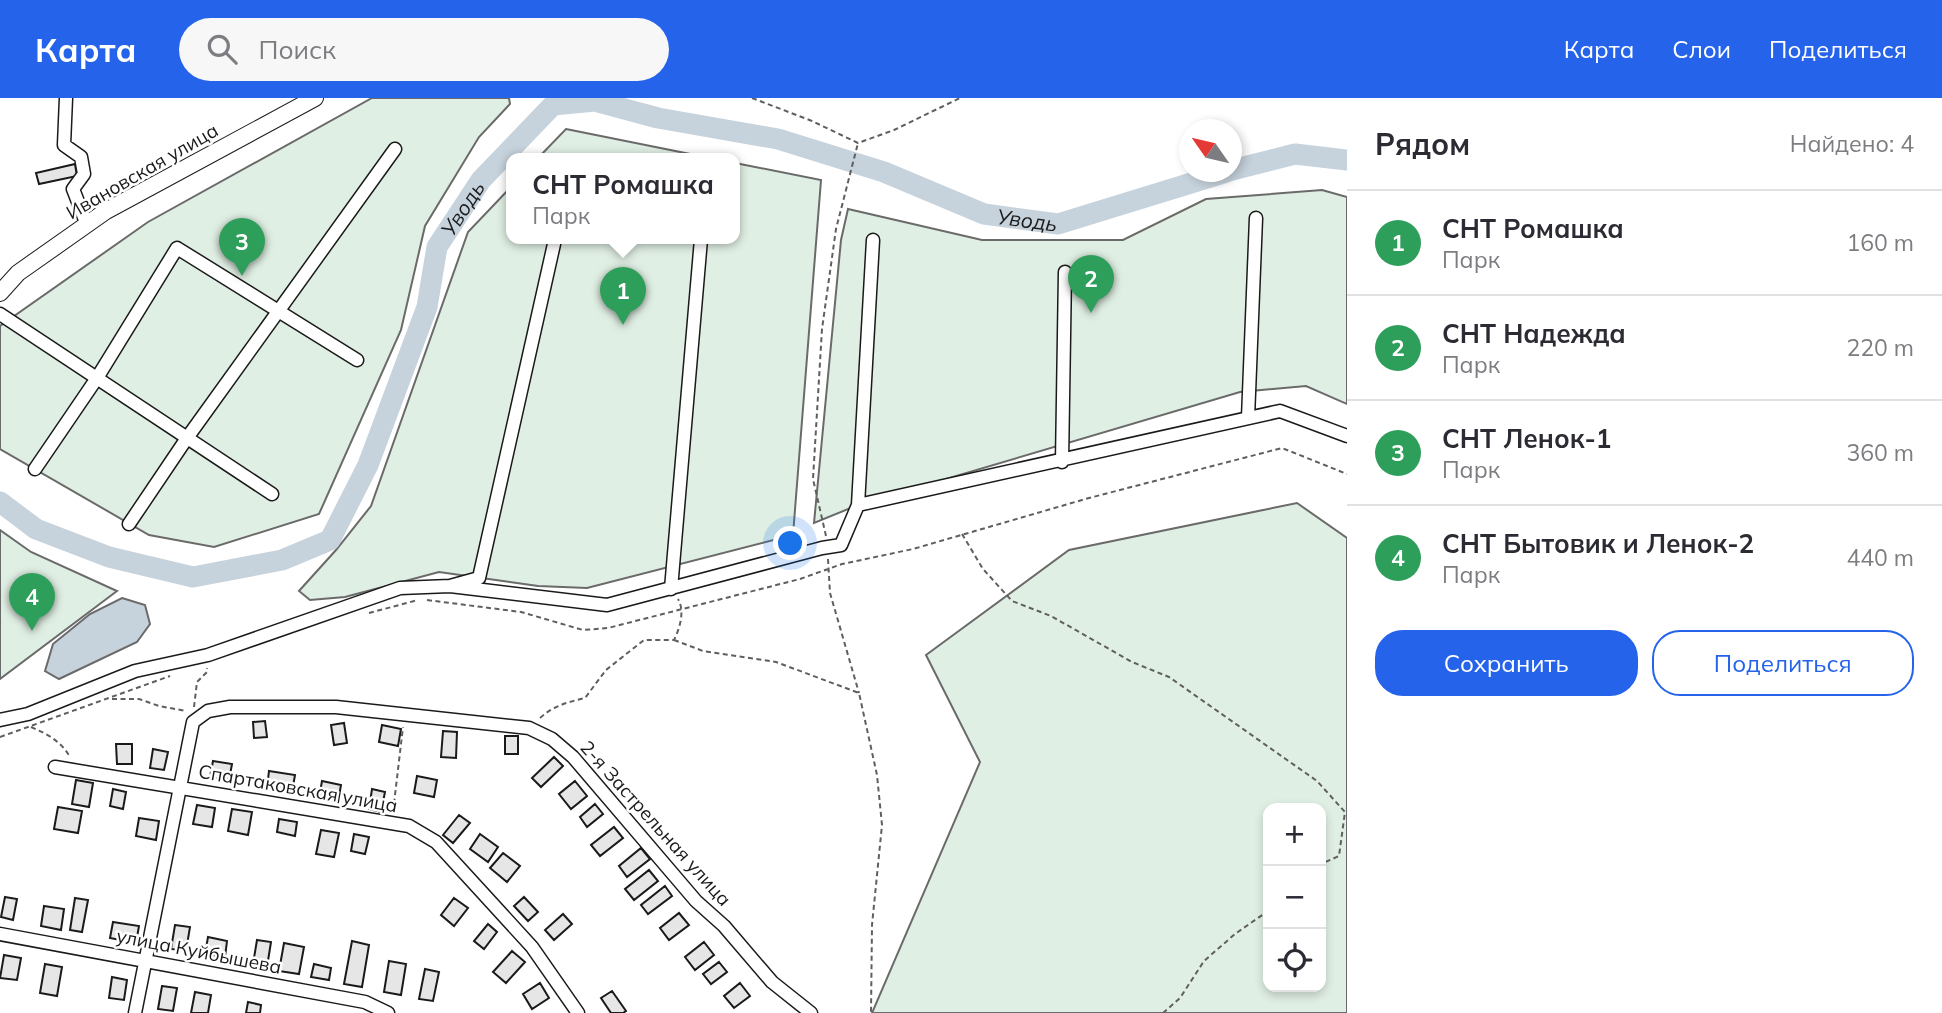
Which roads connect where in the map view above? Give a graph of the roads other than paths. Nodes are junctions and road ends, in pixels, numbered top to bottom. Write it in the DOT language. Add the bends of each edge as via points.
graph roads {
  1 [pos="66,98"];
  2 [pos="315,98"];
  3 [pos="395,149"];
  4 [pos="1256,218"];
  5 [pos="87,225"];
  6 [pos="873,240"];
  7 [pos="554,244"];
  8 [pos="701,244"];
  9 [pos="1065,272"];
  10 [pos="0,293"];
  11 [pos="278,311"];
  12 [pos="0,314"];
  13 [pos="357,360"];
  14 [pos="96,378"];
  15 [pos="1248,418"];
  16 [pos="1347,436"];
  17 [pos="187,438"];
  18 [pos="1062,461"];
  19 [pos="35,469"];
  20 [pos="272,494"];
  21 [pos="858,505"];
  22 [pos="129,524"];
  23 [pos="450,586"];
  24 [pos="671,589"];
  25 [pos="0,720"];
  26 [pos="55,766"];
  27 [pos="180,788"];
  28 [pos="0,934"];
  29 [pos="145,961"];
  30 [pos="135,1013"];
  31 [pos="388,1013"];
  32 [pos="578,1013"];
  33 [pos="811,1013"];
  1 -- 5 [label="street" via="64,145 81,156 84,174 73,189"];
  2 -- 5 [label="main road, Ивановская улица"];
  3 -- 11 [label="street"];
  4 -- 15 [label="street"];
  5 -- 10 [label="main road, Ивановская улица" via="18,273"];
  6 -- 21 [label="street"];
  7 -- 23 [label="street" via="478,578"];
  8 -- 24 [label="street"];
  9 -- 18 [label="street"];
  11 -- 13 [label="street"];
  11 -- 14 [label="street" via="177,248"];
  11 -- 17 [label="street"];
  12 -- 14 [label="street"];
  14 -- 17 [label="street"];
  14 -- 19 [label="street"];
  15 -- 16 [label="street" via="1280,411"];
  15 -- 18 [label="street"];
  17 -- 20 [label="street"];
  17 -- 22 [label="street"];
  18 -- 21 [label="street"];
  21 -- 24 [label="street" via="841,545"];
  23 -- 24 [label="street" via="607,606"];
  23 -- 25 [label="street" via="400,588 208,654 135,671 28,714"];
  26 -- 27 [label="street, Спартаковская улица"];
  27 -- 29 [label="street"];
  27 -- 32 [label="street, Спартаковская улица" via="409,826 436,842 532,947"];
  27 -- 33 [label="street, 2-я Застрельная улица" via="193,722 208,711 230,707 335,707 528,728 552,739 573,757 696,901 772,982"];
  28 -- 29 [label="street, улица Куйбышева"];
  29 -- 30 [label="street"];
  29 -- 31 [label="street, улица Куйбышева" via="365,1002"];
}
